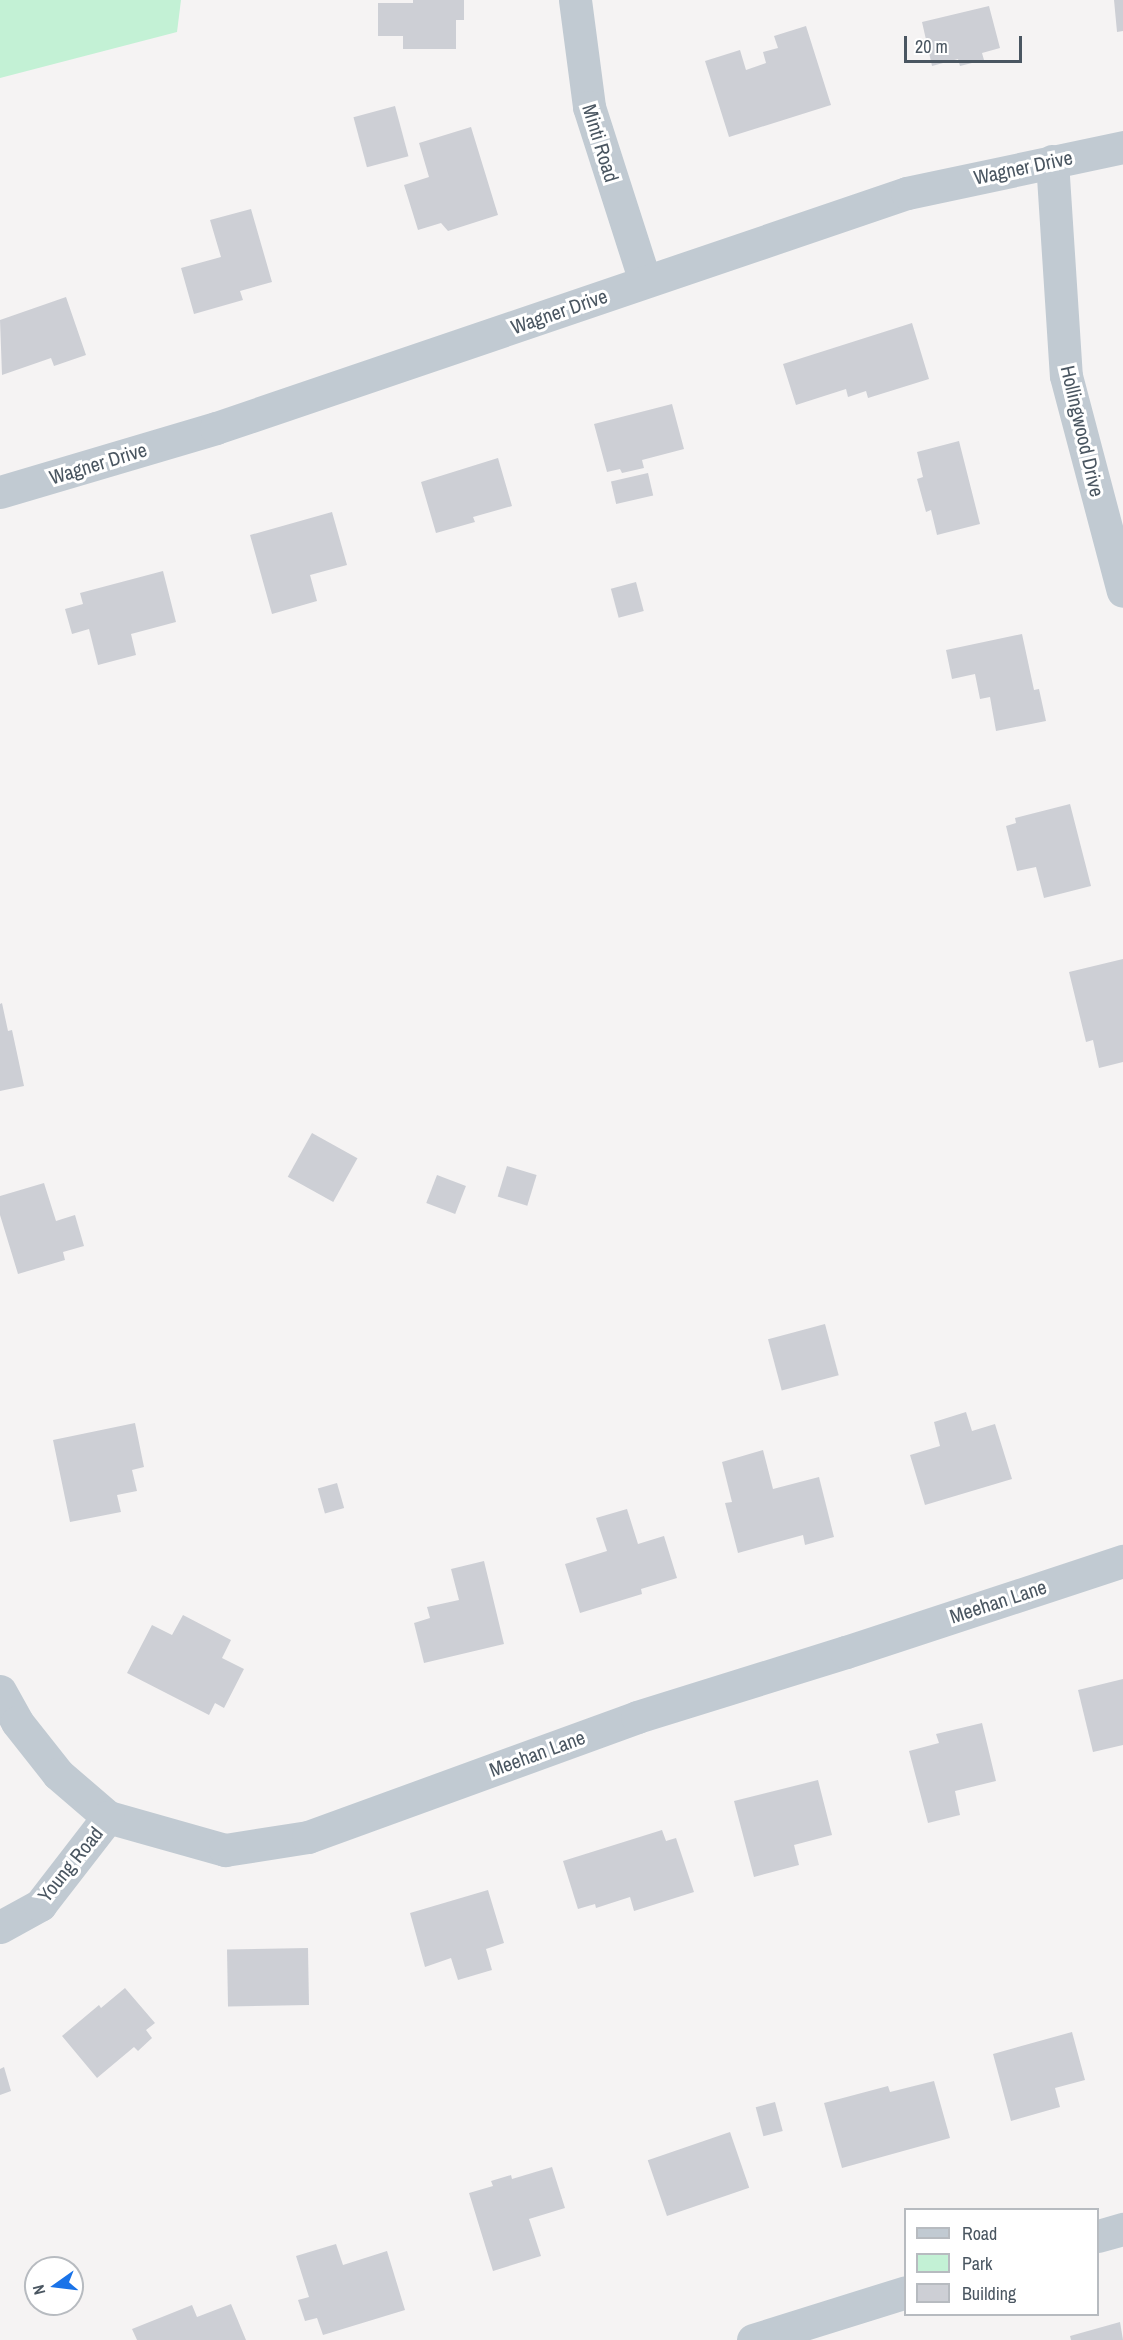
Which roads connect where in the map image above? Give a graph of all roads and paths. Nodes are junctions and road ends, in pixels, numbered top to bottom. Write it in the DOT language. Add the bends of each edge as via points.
graph roads {
  1 [pos="575,0"];
  2 [pos="1123,147"];
  3 [pos="1052,161"];
  4 [pos="645,281"];
  5 [pos="0,492"];
  6 [pos="1123,591"];
  7 [pos="1123,1561"];
  8 [pos="0,1691"];
  9 [pos="108,1817"];
  10 [pos="0,1927"];
  11 [pos="1123,2229"];
  12 [pos="1099,2236"];
  13 [pos="904,2293"];
  14 [pos="753,2340"];
  1 -- 4 [label="street, Minti Road" via="589,107"];
  2 -- 3 [label="street, Wagner Drive"];
  3 -- 4 [label="street, Wagner Drive" via="907,193"];
  3 -- 6 [label="street, Hollingwood Drive" via="1066,376"];
  4 -- 5 [label="street, Wagner Drive" via="216,428"];
  7 -- 9 [label="street, Meehan Lane" via="637,1717 308,1837 225,1850"];
  8 -- 9 [label="street, Meehan Lane" via="16,1722 58,1774"];
  9 -- 10 [label="street, Young Road" via="40,1905"];
  11 -- 12 [label="street"];
  13 -- 14 [label="street"];
}
